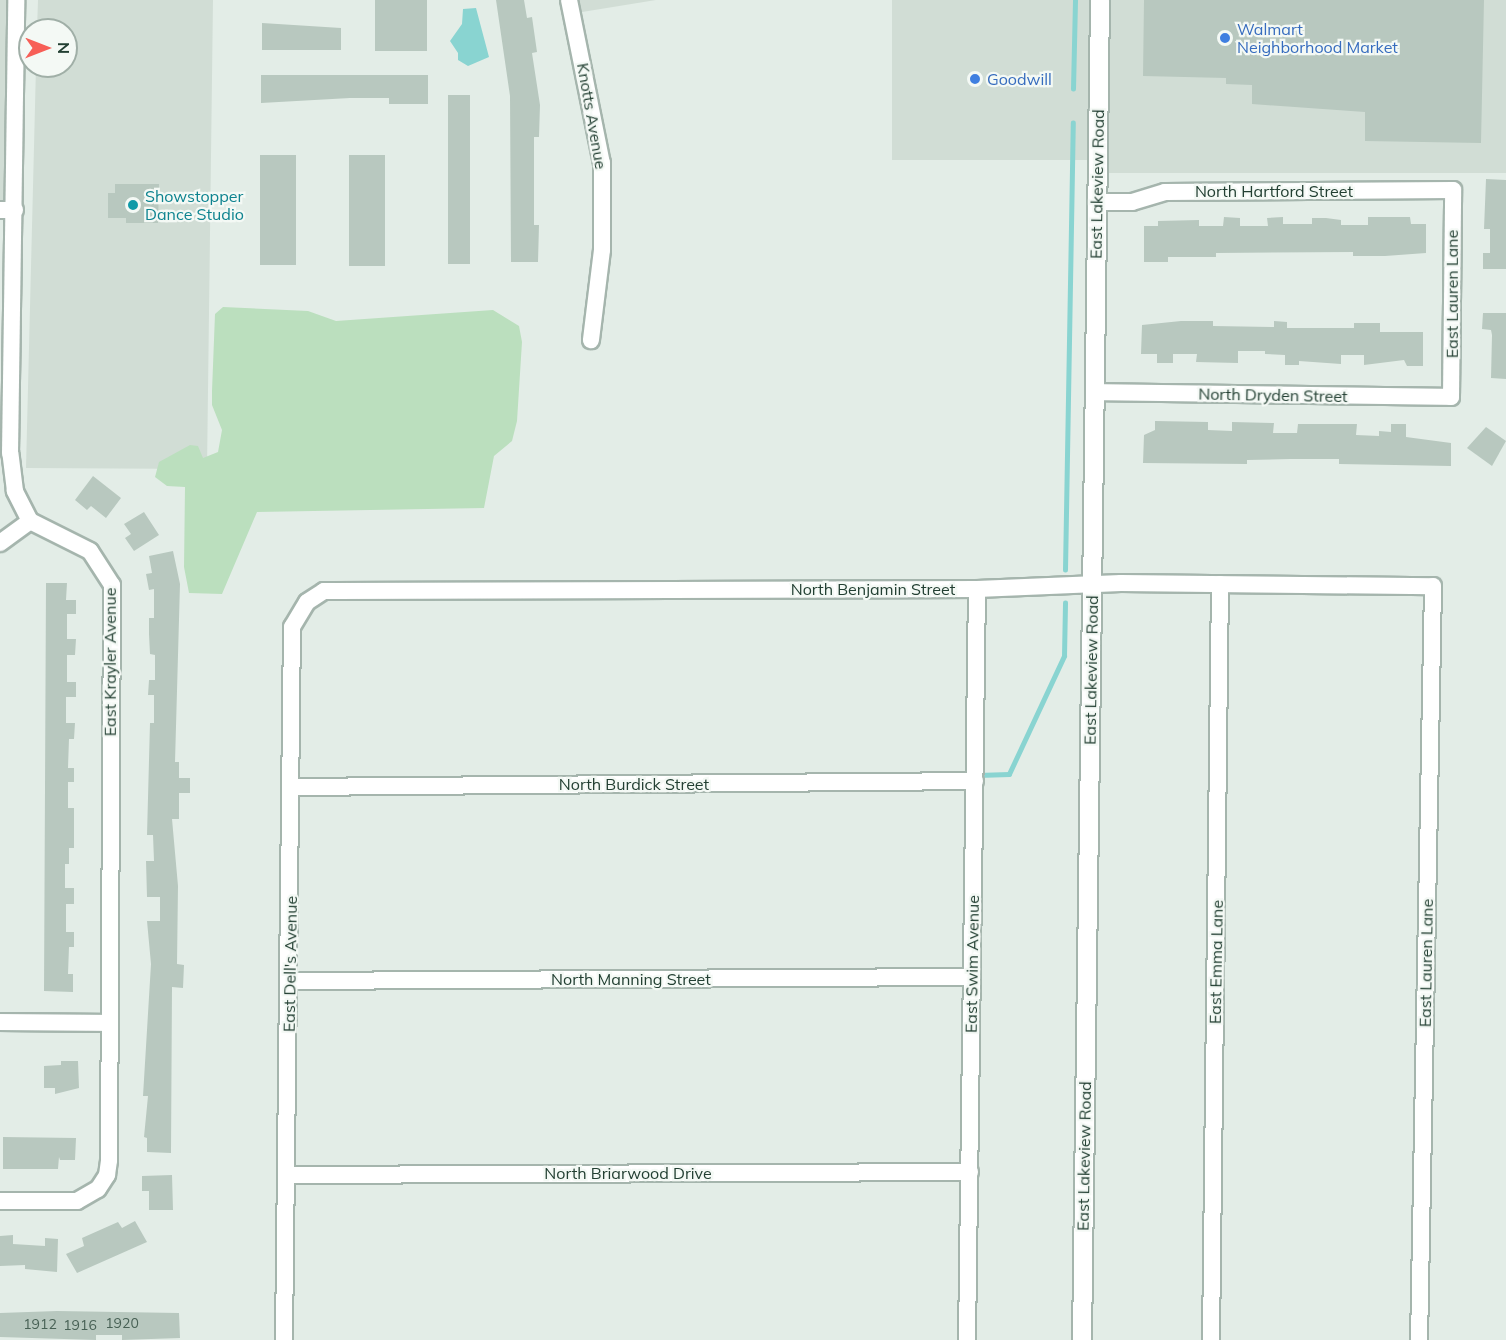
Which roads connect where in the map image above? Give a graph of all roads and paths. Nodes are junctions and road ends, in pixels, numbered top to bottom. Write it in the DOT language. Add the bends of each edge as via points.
graph roads {
  1 [pos="16,0"];
  2 [pos="569,0"];
  3 [pos="1100,0"];
  4 [pos="1453,190"];
  5 [pos="1097,202"];
  6 [pos="8,210"];
  7 [pos="591,340"];
  8 [pos="1095,392"];
  9 [pos="1451,397"];
  10 [pos="30,521"];
  11 [pos="0,543"];
  12 [pos="1092,583"];
  13 [pos="1220,584"];
  14 [pos="1433,586"];
  15 [pos="977,589"];
  16 [pos="314,596"];
  17 [pos="975,781"];
  18 [pos="292,787"];
  19 [pos="972,977"];
  20 [pos="290,981"];
  21 [pos="0,1022"];
  22 [pos="109,1023"];
  23 [pos="969,1172"];
  24 [pos="287,1175"];
  25 [pos="0,1201"];
  26 [pos="284,1340"];
  27 [pos="967,1340"];
  28 [pos="1082,1340"];
  29 [pos="1212,1340"];
  30 [pos="1419,1340"];
  1 -- 6 [label="street"];
  2 -- 7 [label="street, Knotts Avenue" via="602,163 602,250"];
  3 -- 5 [label="street, East Lakeview Road"];
  4 -- 5 [label="street, North Hartford Street" via="1165,192 1132,202"];
  4 -- 9 [label="street, East Lauren Lane"];
  5 -- 8 [label="street, East Lakeview Road"];
  6 -- 10 [label="street" via="10,453 15,491"];
  8 -- 9 [label="street, North Dryden Street"];
  8 -- 12 [label="street, East Lakeview Road"];
  10 -- 11 [label="street"];
  10 -- 22 [label="street, East Krayler Avenue" via="90,550 112,585"];
  12 -- 13 [label="street, North Benjamin Street"];
  12 -- 15 [label="street, North Benjamin Street"];
  12 -- 28 [label="street, East Lakeview Road"];
  13 -- 14 [label="street, North Benjamin Street"];
  13 -- 29 [label="street, East Emma Lane"];
  14 -- 30 [label="street, East Lauren Lane"];
  15 -- 16 [label="street, North Benjamin Street" via="335,591"];
  15 -- 17 [label="street, East Swim Avenue"];
  16 -- 18 [label="street, East Dell's Avenue" via="300,609 292,627"];
  17 -- 18 [label="street, North Burdick Street"];
  17 -- 19 [label="street, East Swim Avenue"];
  18 -- 20 [label="street, East Dell's Avenue"];
  19 -- 20 [label="street, North Manning Street"];
  19 -- 23 [label="street, East Swim Avenue"];
  20 -- 24 [label="street, East Dell's Avenue"];
  21 -- 22 [label="street"];
  22 -- 25 [label="street, East Krayler Avenue" via="107,1175 98,1189 77,1201"];
  23 -- 24 [label="street, North Briarwood Drive"];
  23 -- 27 [label="street, East Swim Avenue"];
  24 -- 26 [label="street, East Dell's Avenue"];
}
